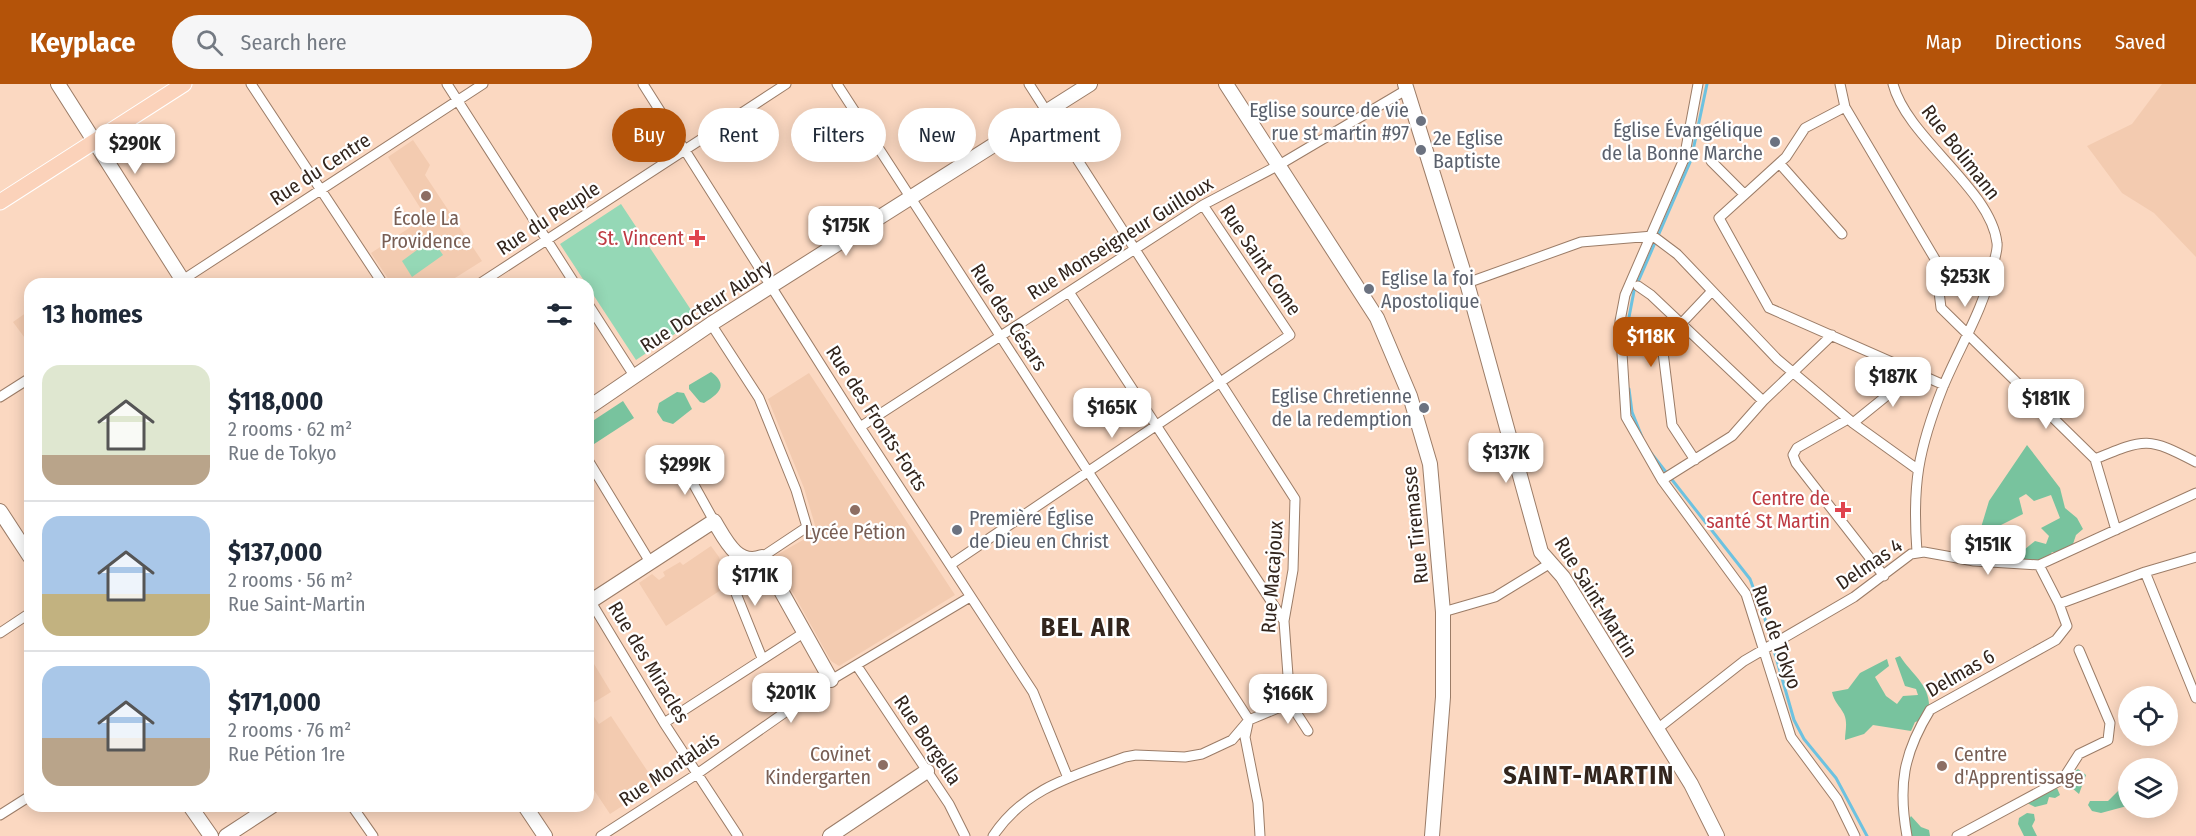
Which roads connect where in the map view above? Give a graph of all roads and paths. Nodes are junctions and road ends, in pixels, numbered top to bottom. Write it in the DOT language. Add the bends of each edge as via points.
graph roads {
  1 [pos="58,84"];
  2 [pos="184,84"];
  3 [pos="251,84"];
  4 [pos="447,84"];
  5 [pos="483,84"];
  6 [pos="643,84"];
  7 [pos="786,84"];
  8 [pos="837,84"];
  9 [pos="1029,84"];
  10 [pos="1090,84"];
  11 [pos="1226,84"];
  12 [pos="1698,84"];
  13 [pos="1840,84"];
  14 [pos="1893,84"];
  15 [pos="1405,87"];
  16 [pos="458,100"];
  17 [pos="1845,107"];
  18 [pos="658,108"];
  19 [pos="1044,108"];
  20 [pos="1052,108"];
  21 [pos="95,140"];
  22 [pos="686,147"];
  23 [pos="988,149"];
  24 [pos="686,151"];
  25 [pos="1711,161"];
  26 [pos="663,162"];
  27 [pos="1079,162"];
  28 [pos="1780,164"];
  29 [pos="1279,165"];
  30 [pos="321,191"];
  31 [pos="1744,194"];
  32 [pos="910,198"];
  33 [pos="0,202"];
  34 [pos="1203,205"];
  35 [pos="1842,234"];
  36 [pos="1654,237"];
  37 [pos="547,240"];
  38 [pos="1135,248"];
  39 [pos="1936,271"];
  40 [pos="180,278"];
  41 [pos="188,278"];
  42 [pos="379,278"];
  43 [pos="488,278"];
  44 [pos="571,278"];
  45 [pos="1467,284"];
  46 [pos="771,286"];
  47 [pos="1638,286"];
  48 [pos="1988,290"];
  49 [pos="1712,291"];
  50 [pos="1069,292"];
  51 [pos="594,313"];
  52 [pos="711,324"];
  53 [pos="1681,324"];
  54 [pos="1967,334"];
  55 [pos="1832,335"];
  56 [pos="1000,336"];
  57 [pos="1793,372"];
  58 [pos="1916,372"];
  59 [pos="635,377"];
  60 [pos="24,382"];
  61 [pos="1222,382"];
  62 [pos="1944,385"];
  63 [pos="0,397"];
  64 [pos="1763,401"];
  65 [pos="594,404"];
  66 [pos="1850,421"];
  67 [pos="1156,426"];
  68 [pos="860,427"];
  69 [pos="679,458"];
  70 [pos="2095,459"];
  71 [pos="1695,460"];
  72 [pos="2196,462"];
  73 [pos="1917,469"];
  74 [pos="594,470"];
  75 [pos="1087,473"];
  76 [pos="1662,480"];
  77 [pos="2196,493"];
  78 [pos="0,511"];
  79 [pos="714,521"];
  80 [pos="2116,530"];
  81 [pos="24,548"];
  82 [pos="1917,552"];
  83 [pos="736,553"];
  84 [pos="762,557"];
  85 [pos="2196,557"];
  86 [pos="650,562"];
  87 [pos="1549,564"];
  88 [pos="950,565"];
  89 [pos="2039,565"];
  90 [pos="2145,572"];
  91 [pos="1884,576"];
  92 [pos="970,597"];
  93 [pos="594,598"];
  94 [pos="2060,604"];
  95 [pos="594,609"];
  96 [pos="1443,612"];
  97 [pos="24,618"];
  98 [pos="1284,621"];
  99 [pos="805,632"];
  100 [pos="0,633"];
  101 [pos="1770,647"];
  102 [pos="2079,650"];
  103 [pos="762,658"];
  104 [pos="857,666"];
  105 [pos="831,680"];
  106 [pos="2196,698"];
  107 [pos="1290,703"];
  108 [pos="1249,720"];
  109 [pos="664,723"];
  110 [pos="1656,730"];
  111 [pos="1308,731"];
  112 [pos="927,771"];
  113 [pos="697,774"];
  114 [pos="1068,778"];
  115 [pos="24,800"];
  116 [pos="194,812"];
  117 [pos="263,812"];
  118 [pos="356,812"];
  119 [pos="529,812"];
  120 [pos="0,815"];
  121 [pos="210,836"];
  122 [pos="226,836"];
  123 [pos="373,836"];
  124 [pos="545,836"];
  125 [pos="601,836"];
  126 [pos="738,836"];
  127 [pos="830,836"];
  128 [pos="965,836"];
  129 [pos="993,836"];
  130 [pos="1260,836"];
  131 [pos="1431,836"];
  132 [pos="1717,836"];
  133 [pos="1856,836"];
  134 [pos="1907,836"];
  135 [pos="1959,836"];
  1 -- 21 [label="street"];
  2 -- 21 [label="main road"];
  3 -- 30 [label="street"];
  4 -- 16 [label="street"];
  5 -- 16 [label="street, Rue du Centre"];
  6 -- 18 [label="street, Rue des Fronts-Forts"];
  7 -- 22 [label="street, Rue du Peuple"];
  8 -- 32 [label="street, Rue des Césars"];
  9 -- 19 [label="street, Rue Macajoux"];
  10 -- 20 [label="street, Rue Docteur Aubry"];
  11 -- 29 [label="street, Rue Tiremasse"];
  12 -- 36 [label="street, Rue de Tokyo" via="1684,159"];
  13 -- 17 [label="street"];
  14 -- 48 [label="street, Rue Bolimann" via="1901,105 1991,222 1998,244"];
  15 -- 29 [label="street, Rue Monseigneur Guilloux"];
  15 -- 45 [label="street, Rue Saint-Martin"];
  16 -- 30 [label="street, Rue du Centre"];
  16 -- 37 [label="street"];
  17 -- 28 [label="street" via="1805,128"];
  17 -- 39 [label="street" via="1927,242"];
  21 -- 33 [label="main road"];
  21 -- 40 [label="street"];
  23 -- 32 [label="street, Rue Docteur Aubry"];
  24 -- 46 [label="street, Rue des Fronts-Forts"];
  25 -- 31 [label="street"];
  26 -- 37 [label="street, Rue du Peuple"];
  27 -- 38 [label="street, Rue Macajoux"];
  28 -- 31 [label="street"];
  28 -- 35 [label="street"];
  29 -- 34 [label="street, Rue Monseigneur Guilloux"];
  29 -- 96 [label="street, Rue Tiremasse" via="1377,318 1410,396 1430,464"];
  30 -- 41 [label="street, Rue du Centre"];
  30 -- 42 [label="street"];
  31 -- 55 [label="street" via="1719,218 1769,308"];
  32 -- 46 [label="street, Rue Docteur Aubry"];
  32 -- 56 [label="street, Rue des Césars"];
  34 -- 38 [label="street, Rue Monseigneur Guilloux"];
  34 -- 61 [label="street, Rue Saint Come" via="1290,335"];
  36 -- 45 [label="street" via="1581,242"];
  36 -- 49 [label="street" via="1677,254"];
  36 -- 76 [label="street, Rue de Tokyo" via="1625,295 1620,321 1621,367 1626,417"];
  37 -- 43 [label="street, Rue du Peuple"];
  37 -- 44 [label="street"];
  38 -- 50 [label="street, Rue Monseigneur Guilloux"];
  38 -- 61 [label="street, Rue Macajoux"];
  39 -- 48 [label="street"];
  39 -- 54 [label="street" via="1941,308"];
  45 -- 87 [label="street, Rue Saint-Martin" via="1541,552"];
  46 -- 52 [label="street, Rue Docteur Aubry"];
  46 -- 68 [label="street, Rue des Fronts-Forts"];
  47 -- 53 [label="street"];
  48 -- 54 [label="street, Rue Bolimann"];
  49 -- 53 [label="street"];
  49 -- 57 [label="street"];
  50 -- 56 [label="street, Rue Monseigneur Guilloux"];
  50 -- 67 [label="street"];
  51 -- 59 [label="street"];
  52 -- 59 [label="street, Rue Docteur Aubry"];
  52 -- 84 [label="street" via="759,398 807,527"];
  53 -- 64 [label="street"];
  53 -- 71 [label="street" via="1662,344 1672,425"];
  54 -- 62 [label="street, Rue Bolimann"];
  54 -- 70 [label="street"];
  55 -- 57 [label="street"];
  55 -- 58 [label="street"];
  56 -- 68 [label="street, Rue Monseigneur Guilloux"];
  56 -- 75 [label="street, Rue des Césars"];
  57 -- 64 [label="street"];
  57 -- 66 [label="street"];
  58 -- 62 [label="street"];
  58 -- 66 [label="street"];
  59 -- 65 [label="street, Rue Docteur Aubry"];
  60 -- 63 [label="street"];
  61 -- 67 [label="street"];
  61 -- 98 [label="street, Rue Macajoux" via="1294,499 1293,570"];
  62 -- 73 [label="street, Rue Bolimann"];
  64 -- 71 [label="street" via="1732,436"];
  66 -- 73 [label="street"];
  66 -- 91 [label="street" via="1797,448 1793,455"];
  67 -- 75 [label="street"];
  67 -- 98 [label="street"];
  68 -- 88 [label="street, Rue des Fronts-Forts"];
  69 -- 79 [label="street"];
  70 -- 72 [label="street" via="2127,446 2156,442"];
  70 -- 80 [label="street"];
  71 -- 76 [label="street"];
  73 -- 82 [label="street, Rue Bolimann"];
  74 -- 86 [label="street"];
  75 -- 88 [label="street"];
  75 -- 108 [label="street, Rue des Césars"];
  76 -- 101 [label="street, Rue de Tokyo" via="1746,594"];
  77 -- 80 [label="street, Delmas 4"];
  78 -- 81 [label="street"];
  79 -- 83 [label="street"];
  79 -- 86 [label="street"];
  80 -- 89 [label="street, Delmas 4"];
  82 -- 89 [label="street, Delmas 4"];
  82 -- 91 [label="street, Delmas 4"];
  83 -- 84 [label="street" via="750,560"];
  83 -- 103 [label="street" via="727,571"];
  84 -- 99 [label="street"];
  85 -- 90 [label="street"];
  86 -- 93 [label="street"];
  87 -- 96 [label="street" via="1495,597"];
  87 -- 110 [label="street, Rue Saint-Martin" via="1563,577"];
  88 -- 92 [label="street, Rue des Fronts-Forts"];
  89 -- 94 [label="street, Delmas 6"];
  90 -- 94 [label="street"];
  90 -- 106 [label="street"];
  91 -- 101 [label="street, Delmas 4"];
  92 -- 104 [label="street, Rue Montalais"];
  92 -- 114 [label="street, Rue des Fronts-Forts" via="1033,692"];
  94 -- 134 [label="street, Delmas 6" via="2067,627 2056,640 1930,710 1906,759 1901,803"];
  95 -- 109 [label="street, Rue des Miracles"];
  96 -- 131 [label="street, Rue Tiremasse" via="1443,697"];
  97 -- 100 [label="street"];
  98 -- 107 [label="street, Rue Macajoux"];
  99 -- 103 [label="street"];
  99 -- 105 [label="street"];
  101 -- 110 [label="street, Delmas 4" via="1744,661"];
  101 -- 133 [label="street, Rue de Tokyo" via="1791,737 1837,799"];
  102 -- 135 [label="street" via="2110,723 2108,740 2079,754 2063,779"];
  103 -- 109 [label="street"];
  104 -- 105 [label="street, Rue Montalais"];
  104 -- 112 [label="street, Rue Borgella"];
  105 -- 113 [label="street, Rue Montalais"];
  107 -- 108 [label="street"];
  107 -- 111 [label="street"];
  108 -- 114 [label="street" via="1232,740 1202,754 1175,758 1136,755"];
  108 -- 130 [label="street" via="1245,737"];
  109 -- 113 [label="street, Rue des Miracles"];
  110 -- 132 [label="street, Rue Saint-Martin" via="1691,784"];
  112 -- 127 [label="street"];
  112 -- 128 [label="street, Rue Borgella"];
  113 -- 125 [label="street, Rue Montalais"];
  113 -- 126 [label="street, Rue des Miracles"];
  114 -- 129 [label="street" via="1037,792"];
  115 -- 120 [label="street"];
  116 -- 121 [label="street"];
  117 -- 122 [label="street"];
  118 -- 123 [label="street"];
  119 -- 124 [label="street"];
}
